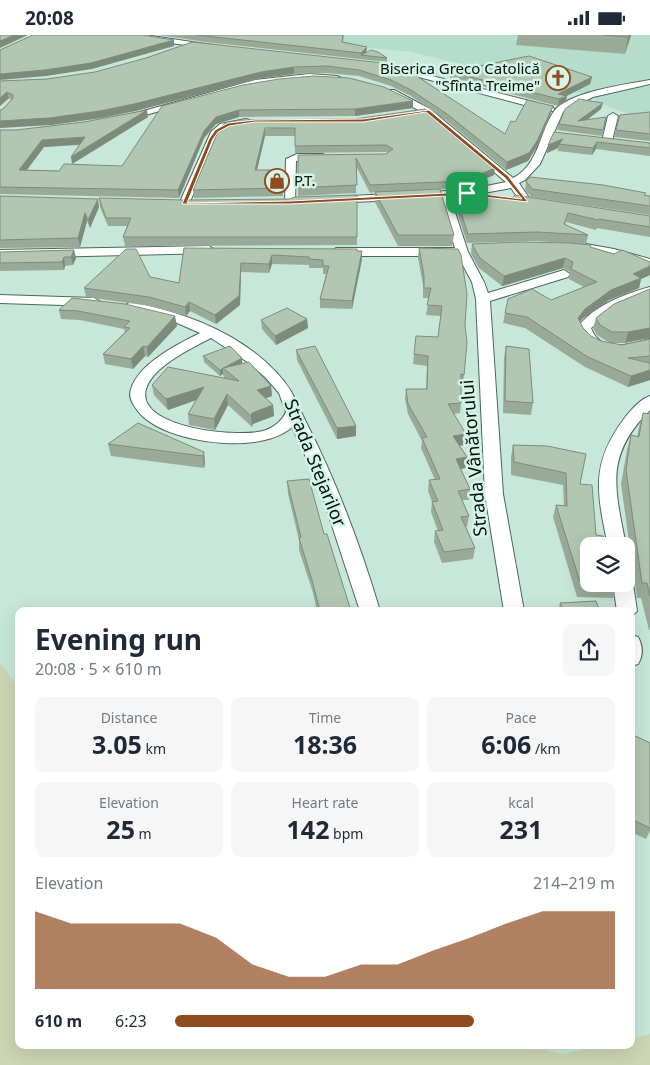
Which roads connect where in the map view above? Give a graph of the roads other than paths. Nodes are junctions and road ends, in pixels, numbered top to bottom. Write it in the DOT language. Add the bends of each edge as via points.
graph roads {
  1 [pos="130,35"];
  2 [pos="191,44"];
  3 [pos="219,48"];
  4 [pos="170,52"];
  5 [pos="375,64"];
  6 [pos="348,80"];
  7 [pos="650,82"];
  8 [pos="384,89"];
  9 [pos="427,111"];
  10 [pos="559,111"];
  11 [pos="413,113"];
  12 [pos="613,116"];
  13 [pos="113,119"];
  14 [pos="255,121"];
  15 [pos="606,141"];
  16 [pos="332,157"];
  17 [pos="513,183"];
  18 [pos="467,193"];
  19 [pos="444,194"];
  20 [pos="319,201"];
  21 [pos="526,201"];
  22 [pos="290,203"];
  23 [pos="540,203"];
  24 [pos="184,204"];
  25 [pos="570,246"];
  26 [pos="218,250"];
  27 [pos="465,250"];
  28 [pos="325,251"];
  29 [pos="0,254"];
  30 [pos="650,263"];
  31 [pos="564,274"];
  32 [pos="650,291"];
  33 [pos="0,299"];
  34 [pos="483,299"];
  35 [pos="212,333"];
  36 [pos="650,343"];
  37 [pos="650,401"];
  38 [pos="293,413"];
  39 [pos="615,537"];
  40 [pos="624,592"];
  41 [pos="369,607"];
  42 [pos="513,607"];
  43 [pos="626,607"];
  1 -- 2 [label="street"];
  2 -- 3 [label="street"];
  2 -- 4 [label="street"];
  5 -- 10 [label="street"];
  6 -- 13 [label="street" via="317,76 282,78"];
  7 -- 10 [label="street" via="590,96"];
  8 -- 9 [label="street"];
  9 -- 11 [label="street"];
  9 -- 17 [label="street"];
  10 -- 17 [label="street" via="554,135 530,171"];
  12 -- 15 [label="street"];
  14 -- 24 [label="street" via="232,123 216,131"];
  16 -- 22 [label="street" via="291,159"];
  17 -- 18 [label="street"];
  17 -- 21 [label="street"];
  18 -- 19 [label="street"];
  18 -- 21 [label="street"];
  19 -- 20 [label="street"];
  19 -- 27 [label="street, Strada Vânătorului"];
  21 -- 23 [label="street"];
  25 -- 30 [label="street"];
  26 -- 29 [label="street"];
  27 -- 28 [label="street"];
  27 -- 34 [label="street, Strada Vânătorului"];
  31 -- 34 [label="street"];
  32 -- 36 [label="street" via="598,315 584,328 593,342 611,349 628,350"];
  33 -- 35 [label="street, Strada Stejarilor" via="110,303 173,317"];
  34 -- 42 [label="street, Strada Vânătorului" via="494,493"];
  35 -- 38 [label="street, Strada Stejarilor" via="275,379 290,400"];
  35 -- 38 [label="street" via="161,362 144,381 138,394 139,403 149,416 175,429 230,438 273,432 284,426"];
  37 -- 39 [label="street" via="616,441 608,461 607,489"];
  38 -- 41 [label="street, Strada Stejarilor" via="319,467"];
  40 -- 43 [label="street"];
}
